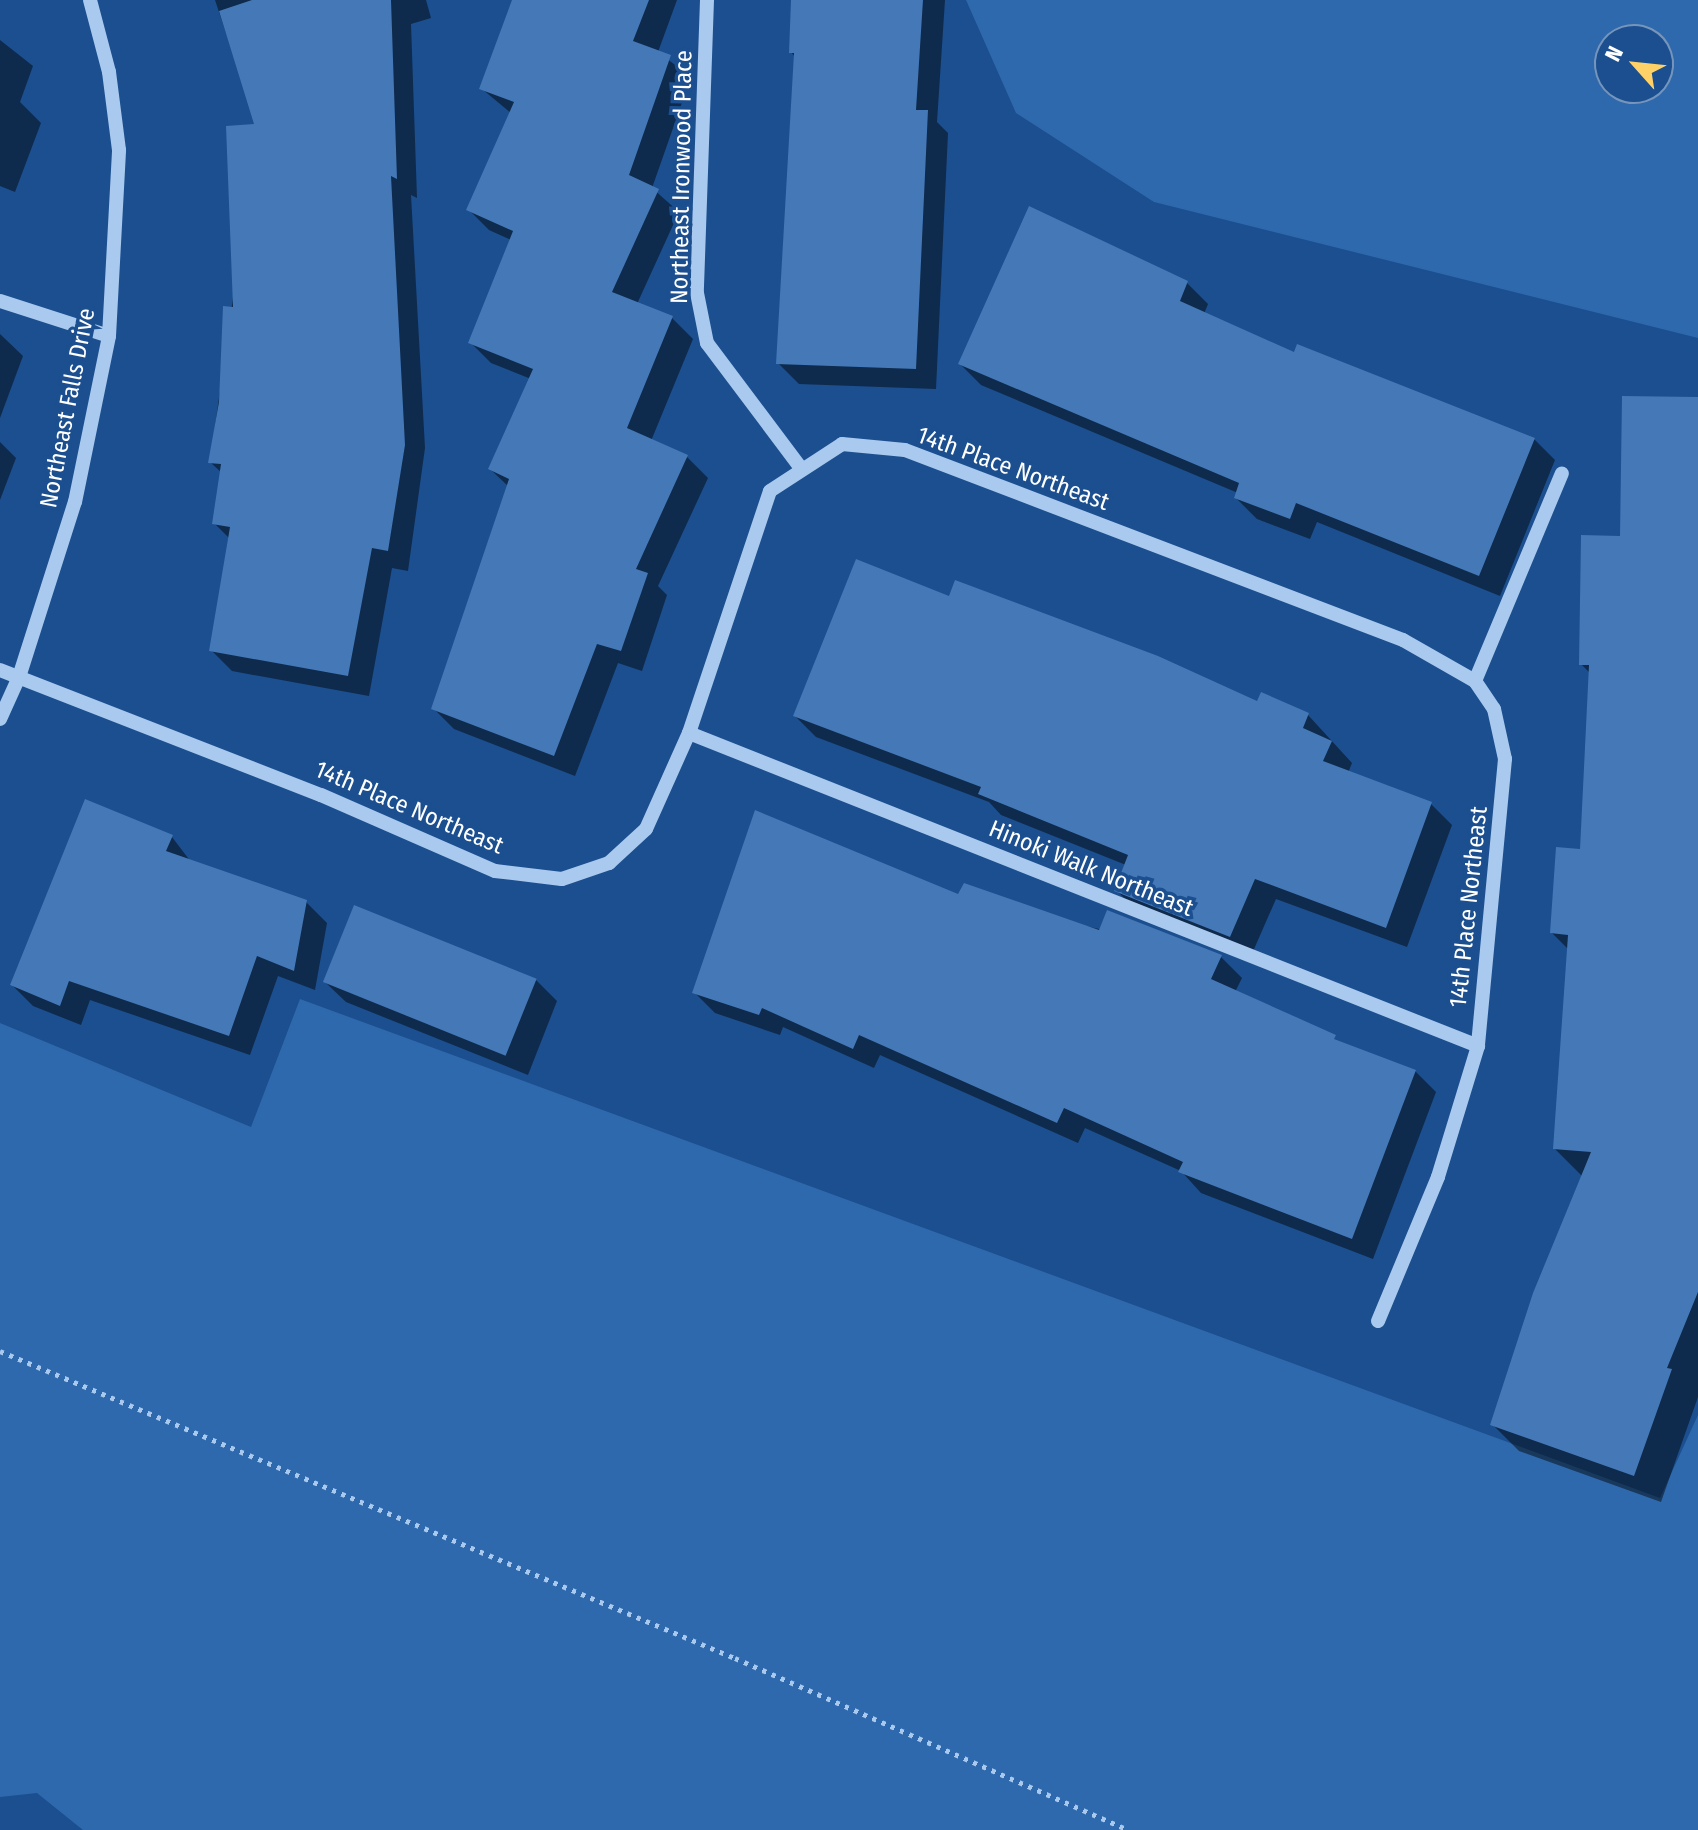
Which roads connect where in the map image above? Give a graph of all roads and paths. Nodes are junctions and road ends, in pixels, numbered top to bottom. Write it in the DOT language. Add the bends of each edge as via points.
graph roads {
  1 [pos="90,0"];
  2 [pos="707,0"];
  3 [pos="0,301"];
  4 [pos="109,336"];
  5 [pos="800,467"];
  6 [pos="1562,473"];
  7 [pos="0,670"];
  8 [pos="19,677"];
  9 [pos="1475,681"];
  10 [pos="0,719"];
  11 [pos="689,733"];
  12 [pos="1478,1046"];
  13 [pos="1378,1321"];
  14 [pos="0,1351"];
  15 [pos="1128,1830"];
  1 -- 4 [label="street, Northeast Falls Drive" via="109,72 119,150"];
  2 -- 5 [label="street, Northeast Ironwood Place" via="697,293 704,330 707,343"];
  3 -- 4 [label="street"];
  4 -- 8 [label="street, Northeast Falls Drive" via="75,502"];
  5 -- 9 [label="street, 14th Place Northeast" via="842,444 905,450 1403,640"];
  5 -- 11 [label="street, 14th Place Northeast" via="770,491"];
  6 -- 9 [label="street"];
  7 -- 8 [label="street, 14th Place Northeast"];
  8 -- 10 [label="street, Northeast Falls Drive"];
  8 -- 11 [label="street, 14th Place Northeast" via="321,795 495,871 562,879 609,863 646,829"];
  9 -- 12 [label="street, 14th Place Northeast" via="1494,709 1505,759"];
  11 -- 12 [label="street, Hinoki Walk Northeast"];
  12 -- 13 [label="street, 14th Place Northeast" via="1438,1177"];
  14 -- 15 [label="path" via="735,1658"];
}
